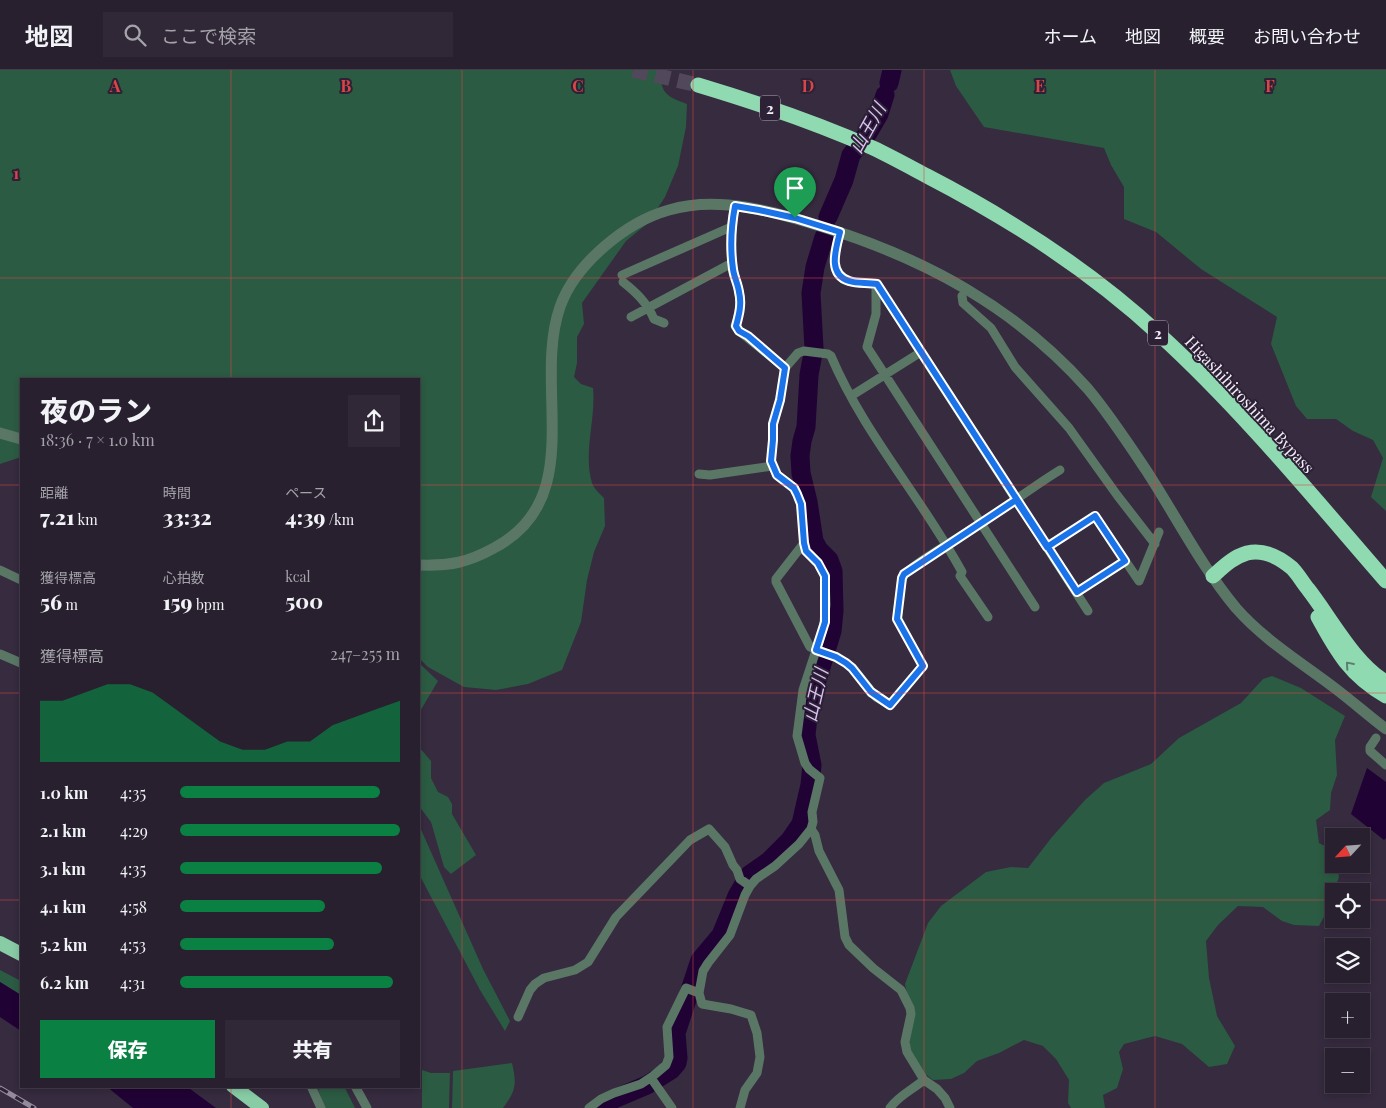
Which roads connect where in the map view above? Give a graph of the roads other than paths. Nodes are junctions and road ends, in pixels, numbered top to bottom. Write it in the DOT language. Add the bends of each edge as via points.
graph roads {
  1 [pos="698,85"];
  2 [pos="735,206"];
  3 [pos="731,227"];
  4 [pos="840,232"];
  5 [pos="732,263"];
  6 [pos="876,284"];
  7 [pos="962,296"];
  8 [pos="649,308"];
  9 [pos="631,317"];
  10 [pos="664,323"];
  11 [pos="921,352"];
  12 [pos="785,368"];
  13 [pos="886,375"];
  14 [pos="851,396"];
  15 [pos="0,433"];
  16 [pos="20,440"];
  17 [pos="773,466"];
  18 [pos="1060,470"];
  19 [pos="699,474"];
  20 [pos="1016,500"];
  21 [pos="981,523"];
  22 [pos="1160,532"];
  23 [pos="804,543"];
  24 [pos="1155,544"];
  25 [pos="947,545"];
  26 [pos="1047,547"];
  27 [pos="1125,561"];
  28 [pos="420,564"];
  29 [pos="1292,569"];
  30 [pos="0,570"];
  31 [pos="1209,571"];
  32 [pos="20,580"];
  33 [pos="1386,581"];
  34 [pos="1077,592"];
  35 [pos="1035,607"];
  36 [pos="1088,611"];
  37 [pos="988,617"];
  38 [pos="816,650"];
  39 [pos="0,654"];
  40 [pos="20,662"];
  41 [pos="1386,682"];
  42 [pos="1386,696"];
  43 [pos="1386,729"];
  44 [pos="1376,738"];
  45 [pos="1386,765"];
  46 [pos="811,829"];
  47 [pos="750,885"];
  48 [pos="0,943"];
  49 [pos="20,953"];
  50 [pos="699,993"];
  51 [pos="518,1017"];
  52 [pos="924,1080"];
  53 [pos="653,1081"];
  54 [pos="238,1088"];
  55 [pos="312,1088"];
  56 [pos="356,1088"];
  57 [pos="262,1108"];
  58 [pos="321,1108"];
  59 [pos="366,1108"];
  60 [pos="589,1108"];
  61 [pos="672,1108"];
  62 [pos="740,1108"];
  63 [pos="890,1108"];
  64 [pos="950,1108"];
  1 -- 33 [label="highway, Higashihiroshima Bypass / 2" via="754,102 876,149 961,194 1066,260 1159,334 1246,422"];
  2 -- 3 [label="street"];
  2 -- 4 [label="street" via="795,218"];
  2 -- 28 [label="street" via="696,205 669,210 623,231 588,263 561,305 554,331 553,446 547,485 536,511 507,542 468,561 442,566"];
  3 -- 5 [label="street"];
  3 -- 8 [label="street" via="622,279"];
  4 -- 6 [label="street" via="834,263 839,275 848,281"];
  4 -- 31 [label="street" via="941,274 981,297 1030,333 1090,391 1141,462"];
  5 -- 8 [label="street"];
  5 -- 12 [label="street" via="740,303 736,326"];
  6 -- 11 [label="street"];
  6 -- 13 [label="street" via="876,314 867,347"];
  7 -- 24 [label="street" via="963,303 991,328 1015,367 1069,428"];
  8 -- 9 [label="street"];
  8 -- 10 [label="street" via="654,320"];
  11 -- 13 [label="street"];
  11 -- 20 [label="street"];
  12 -- 14 [label="street" via="798,353 804,351 831,356"];
  12 -- 17 [label="street" via="773,424"];
  13 -- 14 [label="street"];
  13 -- 21 [label="street"];
  14 -- 25 [label="street"];
  15 -- 16 [label="street"];
  17 -- 19 [label="street" via="710,476"];
  17 -- 23 [label="street" via="777,475 797,494 801,504"];
  18 -- 20 [label="street"];
  20 -- 21 [label="street"];
  20 -- 26 [label="street"];
  21 -- 25 [label="street"];
  21 -- 35 [label="street"];
  22 -- 24 [label="street"];
  23 -- 38 [label="street" via="806,551 825,576 826,584 825,622"];
  23 -- 38 [label="street" via="776,579 806,640"];
  24 -- 27 [label="street" via="1139,581"];
  25 -- 37 [label="street" via="962,572 960,576"];
  25 -- 38 [label="street" via="902,578 897,619 923,666 890,705 871,692 846,663"];
  26 -- 27 [label="street" via="1095,516"];
  26 -- 34 [label="street"];
  27 -- 34 [label="street"];
  29 -- 31 [label="highway" via="1267,553 1255,552"];
  29 -- 41 [label="highway" via="1354,653"];
  42 -- 29 [label="highway, one-way" via="1367,685 1341,656"];
  30 -- 32 [label="street"];
  31 -- 43 [label="street" via="1238,610 1268,638"];
  34 -- 36 [label="street"];
  38 -- 46 [label="street" via="803,690 797,736 805,763 820,778"];
  39 -- 40 [label="street"];
  44 -- 45 [label="street" via="1370,751"];
  46 -- 47 [label="street" via="781,861"];
  46 -- 52 [label="street" via="839,890 845,937 849,945 901,990 910,1008 905,1042 907,1052"];
  47 -- 50 [label="street" via="730,935 703,971"];
  47 -- 51 [label="street" via="740,879 725,847 709,829 690,840 616,917 588,962 576,970 544,978 535,984"];
  48 -- 49 [label="highway"];
  50 -- 53 [label="street" via="687,988 667,1027 670,1057"];
  50 -- 62 [label="street" via="702,1004 751,1015 760,1057 757,1073 745,1090"];
  52 -- 63 [label="street" via="893,1102"];
  52 -- 64 [label="street" via="937,1089"];
  53 -- 60 [label="street" via="601,1099"];
  53 -- 61 [label="street"];
  54 -- 57 [label="highway"];
  55 -- 58 [label="street"];
  56 -- 59 [label="street"];
}
